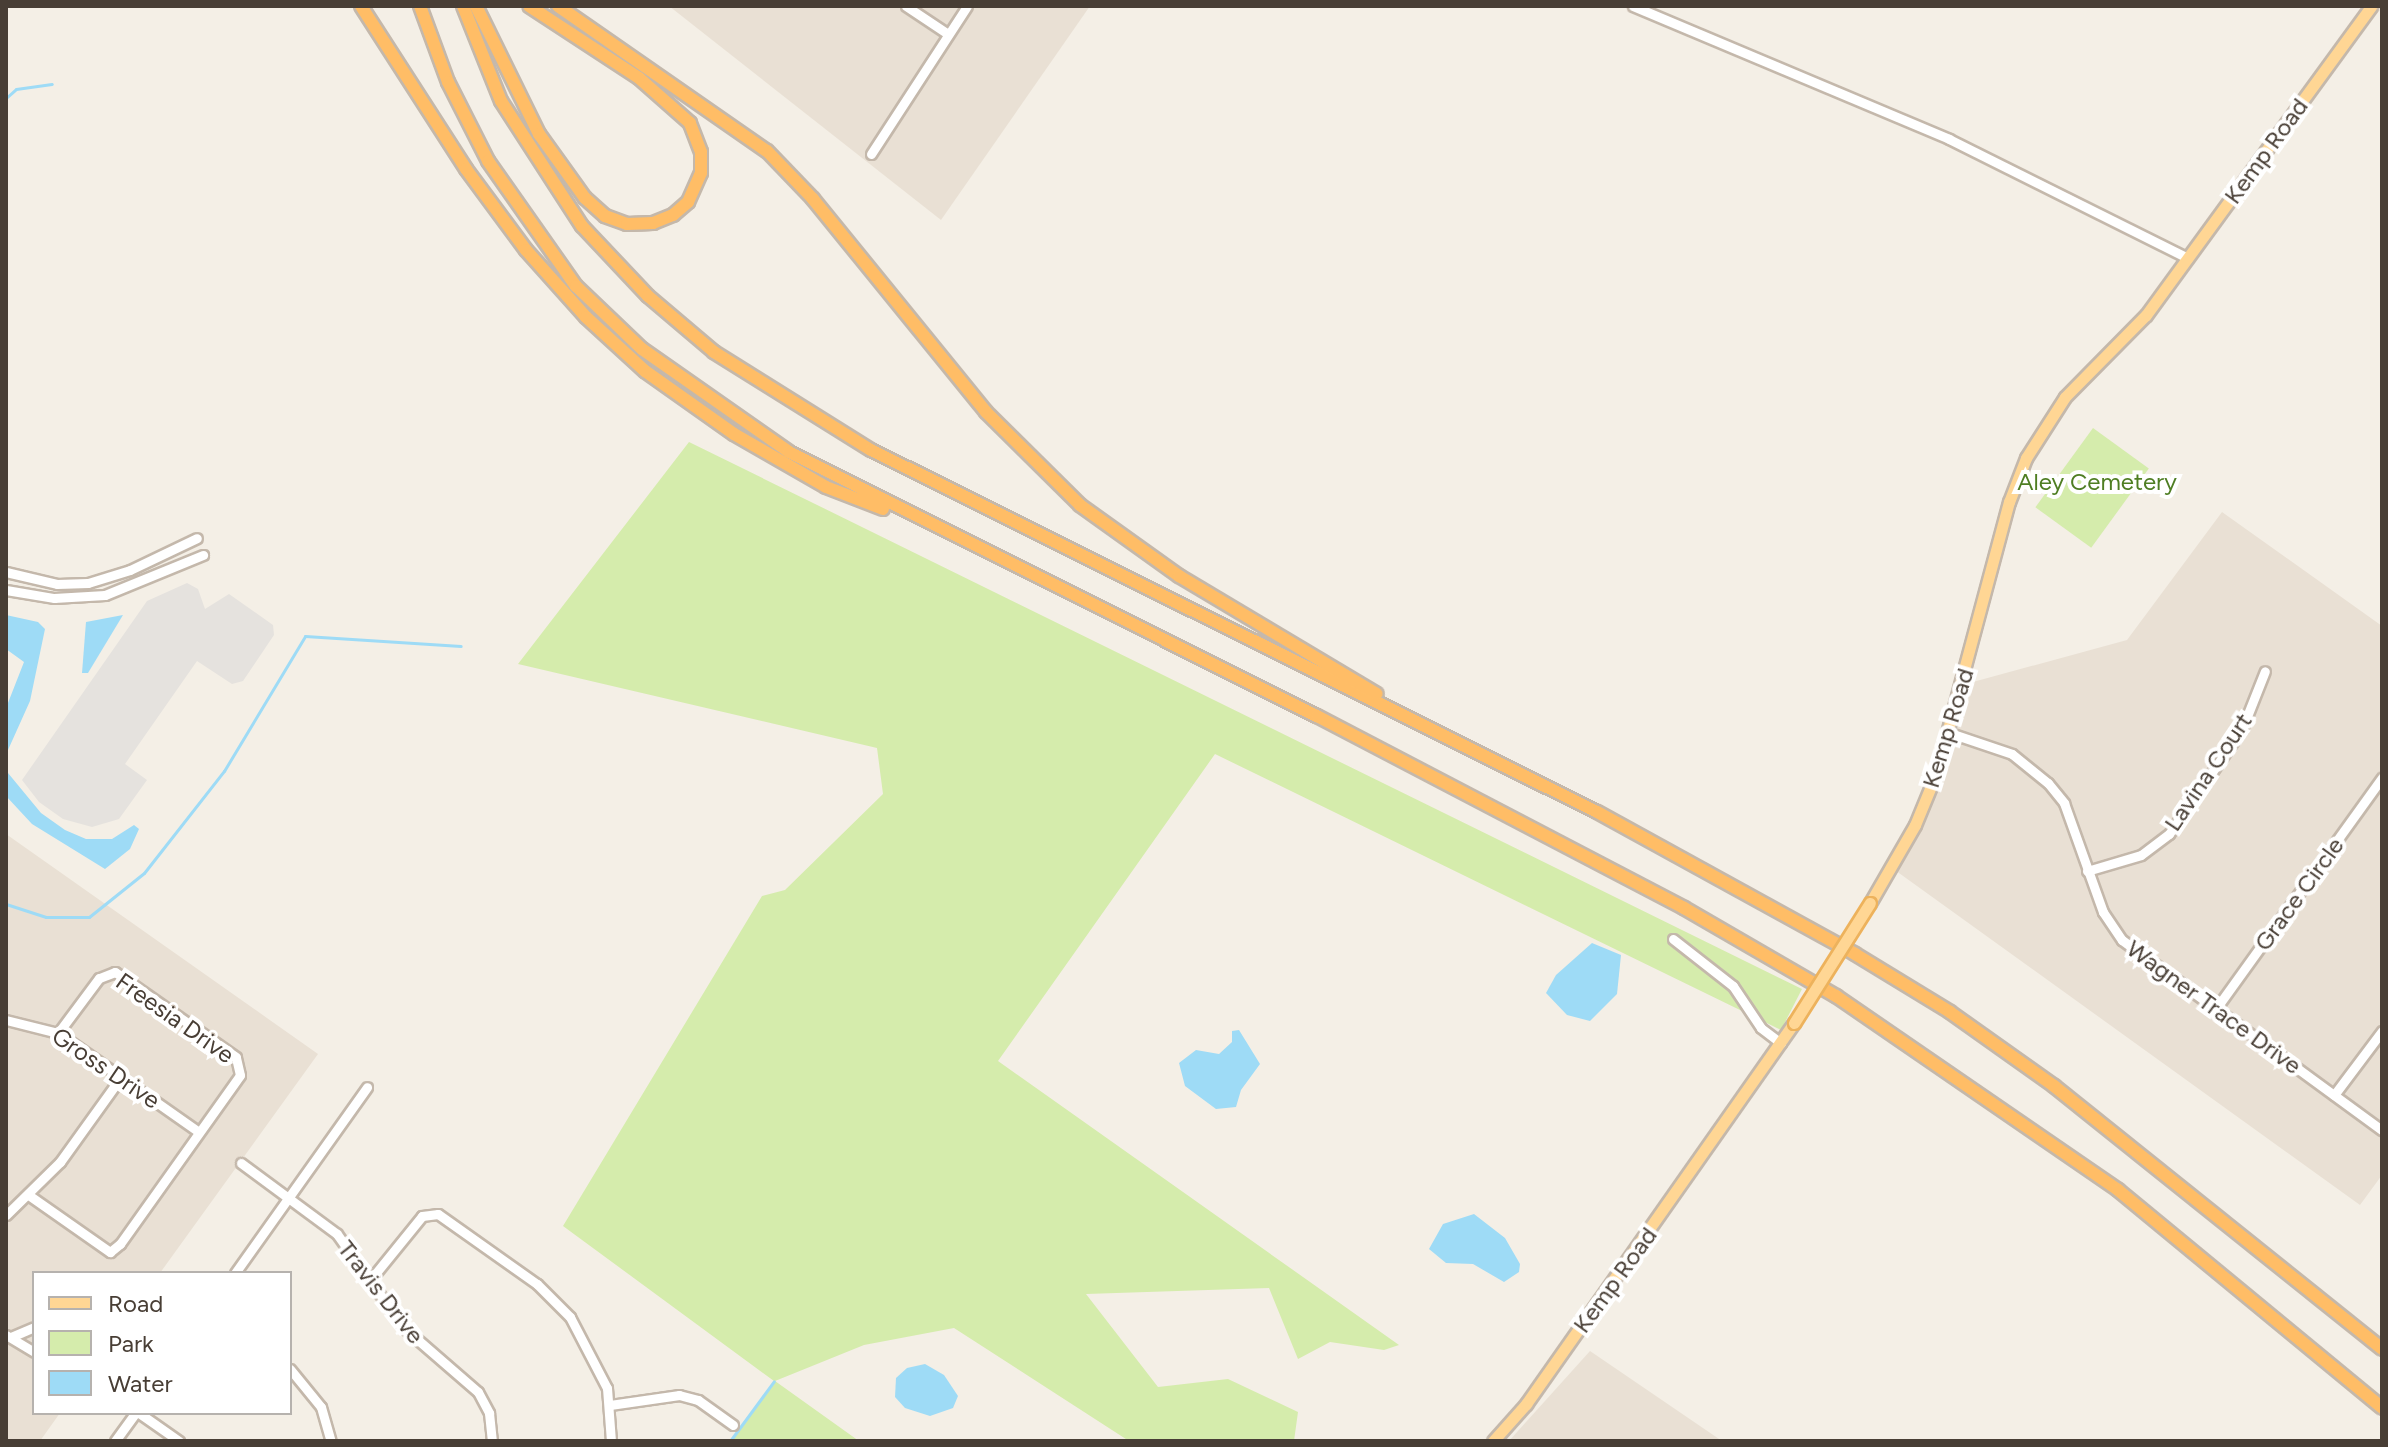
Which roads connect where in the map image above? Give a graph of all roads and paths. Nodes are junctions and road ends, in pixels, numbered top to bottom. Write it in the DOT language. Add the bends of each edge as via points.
graph roads {
  1 [pos="361,6"];
  2 [pos="420,6"];
  3 [pos="463,6"];
  4 [pos="476,6"];
  5 [pos="529,6"];
  6 [pos="558,6"];
  7 [pos="906,6"];
  8 [pos="967,6"];
  9 [pos="1633,6"];
  10 [pos="2371,6"];
  11 [pos="948,34"];
  12 [pos="871,154"];
  13 [pos="2188,258"];
  14 [pos="939,530"];
  15 [pos="197,538"];
  16 [pos="203,555"];
  17 [pos="6,572"];
  18 [pos="6,590"];
  19 [pos="2265,671"];
  20 [pos="1950,733"];
  21 [pos="1448,738"];
  22 [pos="2382,778"];
  23 [pos="2087,871"];
  24 [pos="1673,939"];
  25 [pos="2215,1010"];
  26 [pos="6,1020"];
  27 [pos="2382,1031"];
  28 [pos="58,1033"];
  29 [pos="1781,1043"];
  30 [pos="121,1077"];
  31 [pos="367,1087"];
  32 [pos="2334,1095"];
  33 [pos="2382,1130"];
  34 [pos="199,1132"];
  35 [pos="241,1163"];
  36 [pos="30,1196"];
  37 [pos="289,1196"];
  38 [pos="6,1215"];
  39 [pos="236,1271"];
  40 [pos="371,1279"];
  41 [pos="32,1328"];
  42 [pos="8,1336"];
  43 [pos="2382,1349"];
  44 [pos="32,1351"];
  45 [pos="292,1371"];
  46 [pos="610,1405"];
  47 [pos="2382,1408"];
  48 [pos="135,1415"];
  49 [pos="140,1415"];
  50 [pos="733,1425"];
  51 [pos="115,1441"];
  52 [pos="179,1441"];
  53 [pos="331,1441"];
  54 [pos="492,1441"];
  55 [pos="611,1441"];
  56 [pos="1493,1441"];
  1 -- 14 [label="highway" via="466,169 526,250 629,357 703,414 779,461 826,487"];
  2 -- 14 [label="highway" via="448,82 488,161 576,286 642,349 789,452"];
  3 -- 21 [label="highway" via="501,101 582,226 648,296 714,352 871,450"];
  4 -- 5 [label="highway" via="539,134 585,198 605,216 627,224 653,223 673,215 688,202 701,173 701,152 690,123 639,78"];
  6 -- 21 [label="highway" via="776,159 986,412 1080,505 1179,576"];
  7 -- 11 [label="street"];
  8 -- 11 [label="street"];
  9 -- 13 [label="street" via="1989,157"];
  10 -- 13 [label="main road, Kemp Road"];
  11 -- 12 [label="street"];
  13 -- 20 [label="main road, Kemp Road" via="2141,321 2065,397 2026,458 2009,502"];
  14 -- 47 [label="highway" via="1317,716 1684,908 1836,996 2118,1190"];
  15 -- 17 [label="street" via="130,570 88,583 57,584"];
  16 -- 18 [label="street" via="105,595 54,598"];
  19 -- 23 [label="street, Lavina Court" via="2242,729 2169,834 2141,855"];
  20 -- 23 [label="street, Wagner Trace Drive" via="2012,754 2048,783 2064,803"];
  20 -- 29 [label="main road, Kemp Road, bridge" via="1915,825"];
  21 -- 43 [label="highway" via="1738,886 1950,1012 2172,1176"];
  22 -- 25 [label="street, Grace Circle"];
  23 -- 25 [label="street, Wagner Trace Drive" via="2122,940"];
  24 -- 29 [label="street" via="1733,986 1761,1028"];
  25 -- 32 [label="street, Wagner Trace Drive"];
  26 -- 28 [label="street, Gross Drive"];
  27 -- 32 [label="street"];
  28 -- 30 [label="street, Gross Drive"];
  28 -- 34 [label="street, Freesia Drive" via="99,978 115,972 241,1065 240,1075"];
  29 -- 56 [label="main road, Kemp Road" via="1526,1404"];
  30 -- 34 [label="street, Gross Drive"];
  30 -- 36 [label="street"];
  31 -- 37 [label="street"];
  32 -- 33 [label="street, Wagner Trace Drive"];
  34 -- 36 [label="street" via="110,1252"];
  35 -- 37 [label="street, Travis Drive"];
  36 -- 38 [label="street"];
  37 -- 39 [label="street"];
  37 -- 40 [label="street, Travis Drive" via="337,1234"];
  40 -- 46 [label="street" via="430,1212 560,1304 594,1355"];
  40 -- 54 [label="street, Travis Drive" via="409,1334 478,1392 489,1413"];
  41 -- 42 [label="street"];
  42 -- 44 [label="street"];
  45 -- 53 [label="street" via="321,1407"];
  46 -- 50 [label="street" via="679,1395"];
  46 -- 55 [label="street"];
  48 -- 51 [label="street"];
  49 -- 52 [label="street"];
}
